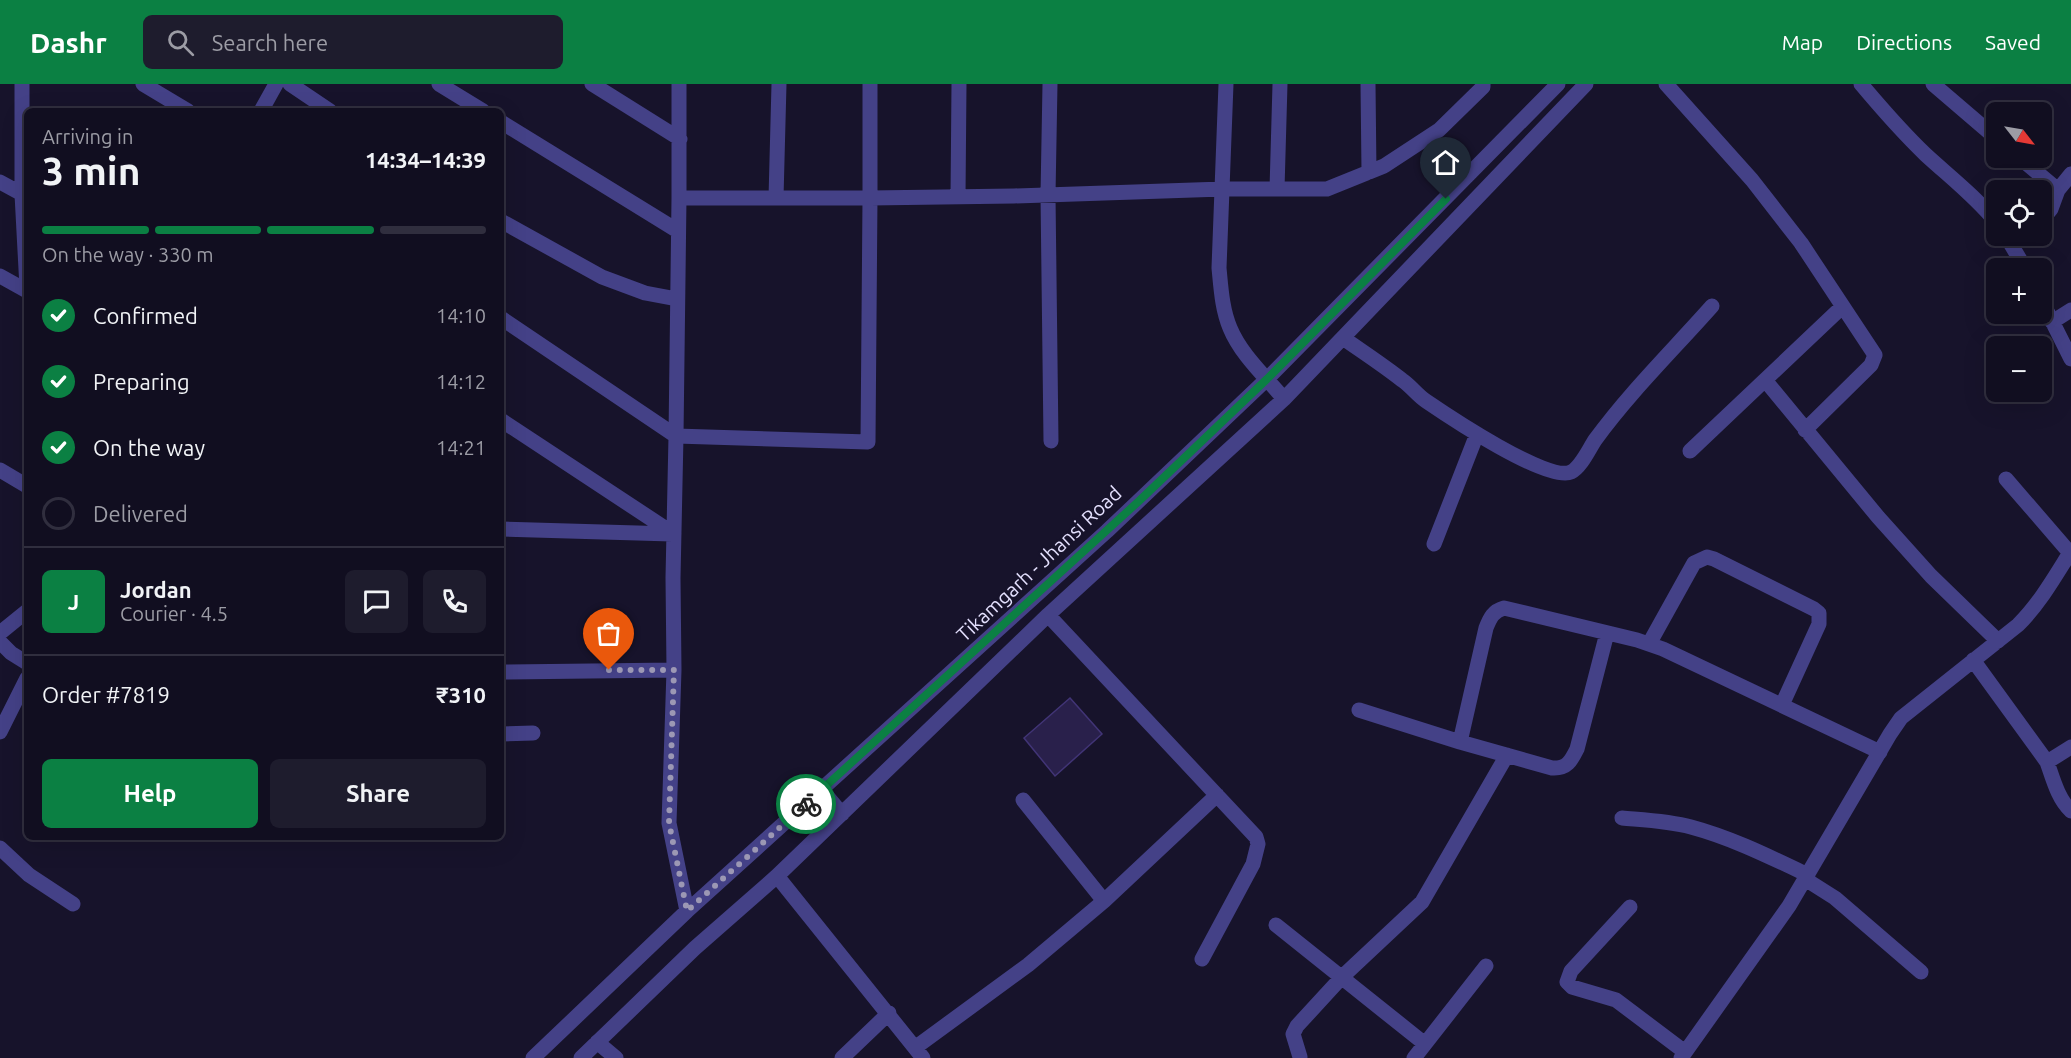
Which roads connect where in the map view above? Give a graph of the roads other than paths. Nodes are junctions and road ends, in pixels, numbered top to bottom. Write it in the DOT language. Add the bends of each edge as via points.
graph roads {
  1 [pos="22,84"];
  2 [pos="143,84"];
  3 [pos="276,84"];
  4 [pos="290,84"];
  5 [pos="439,84"];
  6 [pos="592,84"];
  7 [pos="679,84"];
  8 [pos="779,84"];
  9 [pos="870,84"];
  10 [pos="959,84"];
  11 [pos="1050,84"];
  12 [pos="1226,84"];
  13 [pos="1280,84"];
  14 [pos="1368,84"];
  15 [pos="1483,84"];
  16 [pos="1558,84"];
  17 [pos="1586,84"];
  18 [pos="1666,84"];
  19 [pos="1861,84"];
  20 [pos="1933,84"];
  21 [pos="25,108"];
  22 [pos="183,108"];
  23 [pos="263,108"];
  24 [pos="326,108"];
  25 [pos="478,108"];
  26 [pos="504,124"];
  27 [pos="1986,129"];
  28 [pos="680,139"];
  29 [pos="2032,168"];
  30 [pos="1369,172"];
  31 [pos="2071,174"];
  32 [pos="0,182"];
  33 [pos="1223,189"];
  34 [pos="1277,189"];
  35 [pos="2058,190"];
  36 [pos="24,191"];
  37 [pos="1048,195"];
  38 [pos="958,197"];
  39 [pos="679,198"];
  40 [pos="776,198"];
  41 [pos="870,198"];
  42 [pos="2052,205"];
  43 [pos="1986,209"];
  44 [pos="504,223"];
  45 [pos="678,231"];
  46 [pos="0,276"];
  47 [pos="24,288"];
  48 [pos="678,299"];
  49 [pos="1712,306"];
  50 [pos="1842,307"];
  51 [pos="2071,310"];
  52 [pos="504,320"];
  53 [pos="2052,322"];
  54 [pos="1343,338"];
  55 [pos="2071,359"];
  56 [pos="1267,379"];
  57 [pos="1765,380"];
  58 [pos="1284,399"];
  59 [pos="504,422"];
  60 [pos="1805,430"];
  61 [pos="1477,434"];
  62 [pos="676,436"];
  63 [pos="1051,441"];
  64 [pos="1690,451"];
  65 [pos="0,470"];
  66 [pos="2006,479"];
  67 [pos="24,484"];
  68 [pos="504,521"];
  69 [pos="504,529"];
  70 [pos="517,530"];
  71 [pos="674,534"];
  72 [pos="1434,544"];
  73 [pos="2070,552"];
  74 [pos="24,613"];
  75 [pos="1048,615"];
  76 [pos="0,633"];
  77 [pos="1607,633"];
  78 [pos="1998,641"];
  79 [pos="0,642"];
  80 [pos="1650,644"];
  81 [pos="1973,660"];
  82 [pos="24,661"];
  83 [pos="674,670"];
  84 [pos="504,672"];
  85 [pos="24,684"];
  86 [pos="1782,705"];
  87 [pos="1359,710"];
  88 [pos="0,732"];
  89 [pos="533,733"];
  90 [pos="504,734"];
  91 [pos="1460,742"];
  92 [pos="2071,747"];
  93 [pos="1880,752"];
  94 [pos="1507,755"];
  95 [pos="2047,762"];
  96 [pos="822,790"];
  97 [pos="1217,795"];
  98 [pos="1023,800"];
  99 [pos="2071,812"];
  100 [pos="842,814"];
  101 [pos="1622,818"];
  102 [pos="0,848"];
  103 [pos="777,876"];
  104 [pos="1807,877"];
  105 [pos="1104,901"];
  106 [pos="73,904"];
  107 [pos="1630,907"];
  108 [pos="687,911"];
  109 [pos="1276,925"];
  110 [pos="1202,959"];
  111 [pos="1486,966"];
  112 [pos="1921,972"];
  113 [pos="1342,977"];
  114 [pos="889,1013"];
  115 [pos="597,1042"];
  116 [pos="1425,1044"];
  117 [pos="919,1052"];
  118 [pos="1683,1055"];
  119 [pos="533,1058"];
  120 [pos="581,1058"];
  121 [pos="616,1058"];
  122 [pos="842,1058"];
  123 [pos="1299,1058"];
  124 [pos="1414,1058"];
  1 -- 21 [label="street"];
  2 -- 22 [label="street"];
  3 -- 23 [label="street"];
  4 -- 24 [label="street"];
  5 -- 25 [label="street"];
  6 -- 28 [label="street"];
  7 -- 28 [label="street"];
  8 -- 40 [label="street"];
  9 -- 41 [label="street"];
  10 -- 38 [label="street"];
  11 -- 37 [label="street"];
  12 -- 33 [label="street"];
  13 -- 34 [label="street"];
  14 -- 30 [label="street"];
  15 -- 30 [label="street" via="1439,130"];
  16 -- 56 [label="street, Tikamgarh - Jhansi Road"];
  17 -- 54 [label="street"];
  18 -- 50 [label="street" via="1752,180 1801,243"];
  19 -- 43 [label="street" via="1896,124"];
  20 -- 27 [label="street"];
  26 -- 45 [label="street"];
  28 -- 39 [label="street"];
  29 -- 35 [label="street"];
  30 -- 34 [label="street" via="1327,189"];
  31 -- 35 [label="street"];
  32 -- 36 [label="street"];
  33 -- 34 [label="street"];
  33 -- 37 [label="street"];
  33 -- 56 [label="street" via="1219,268 1222,297 1230,329"];
  35 -- 42 [label="street"];
  37 -- 38 [label="street"];
  37 -- 63 [label="street"];
  38 -- 41 [label="street"];
  39 -- 40 [label="street"];
  39 -- 45 [label="street"];
  40 -- 41 [label="street"];
  41 -- 62 [label="street" via="868,442"];
  44 -- 48 [label="street" via="602,277 645,293"];
  45 -- 48 [label="street"];
  46 -- 47 [label="street"];
  48 -- 62 [label="street"];
  49 -- 61 [label="street" via="1616,415 1572,472 1560,473 1523,459"];
  50 -- 57 [label="street"];
  50 -- 60 [label="street" via="1874,351 1874,359"];
  51 -- 53 [label="street"];
  52 -- 62 [label="street"];
  53 -- 55 [label="street"];
  54 -- 58 [label="street"];
  54 -- 61 [label="street" via="1424,400"];
  56 -- 58 [label="street"];
  56 -- 96 [label="street, Tikamgarh - Jhansi Road" via="1107,531"];
  57 -- 60 [label="street"];
  57 -- 64 [label="street"];
  58 -- 75 [label="street"];
  59 -- 71 [label="street"];
  60 -- 78 [label="street" via="1931,576"];
  61 -- 72 [label="street"];
  62 -- 71 [label="street"];
  65 -- 67 [label="street"];
  66 -- 73 [label="street"];
  68 -- 70 [label="street"];
  69 -- 70 [label="street"];
  70 -- 71 [label="street"];
  71 -- 83 [label="street"];
  73 -- 78 [label="street" via="2034,609"];
  74 -- 76 [label="street"];
  75 -- 97 [label="street"];
  75 -- 100 [label="street"];
  77 -- 80 [label="street"];
  77 -- 91 [label="street" via="1504,608 1496,611 1486,628"];
  77 -- 94 [label="street" via="1572,760 1566,766 1552,768"];
  78 -- 81 [label="street"];
  79 -- 82 [label="street"];
  80 -- 86 [label="street"];
  80 -- 86 [label="street" via="1694,563 1707,557 1714,559 1819,613 1819,624"];
  81 -- 93 [label="street" via="1901,718"];
  81 -- 95 [label="street"];
  83 -- 84 [label="street"];
  83 -- 108 [label="street" via="669,823"];
  85 -- 88 [label="street"];
  86 -- 93 [label="street"];
  87 -- 91 [label="street"];
  89 -- 90 [label="street"];
  91 -- 94 [label="street"];
  92 -- 95 [label="street"];
  93 -- 104 [label="street"];
  94 -- 113 [label="street" via="1422,902"];
  95 -- 99 [label="street" via="2058,792"];
  96 -- 100 [label="street"];
  96 -- 108 [label="street, Tikamgarh - Jhansi Road"];
  97 -- 105 [label="street"];
  97 -- 110 [label="street" via="1258,844 1253,864"];
  98 -- 105 [label="street"];
  100 -- 103 [label="street"];
  101 -- 104 [label="street" via="1689,826"];
  102 -- 106 [label="street" via="29,875"];
  103 -- 114 [label="street"];
  103 -- 115 [label="street"];
  104 -- 112 [label="street"];
  104 -- 118 [label="street"];
  105 -- 117 [label="street"];
  107 -- 118 [label="street" via="1571,971 1568,982 1576,989 1616,1000"];
  108 -- 119 [label="street, Tikamgarh - Jhansi Road"];
  109 -- 113 [label="street"];
  111 -- 116 [label="street"];
  113 -- 116 [label="street"];
  113 -- 123 [label="street" via="1295,1030"];
  114 -- 117 [label="street"];
  114 -- 122 [label="street"];
  115 -- 120 [label="street"];
  115 -- 121 [label="street"];
  116 -- 124 [label="street"];
}
